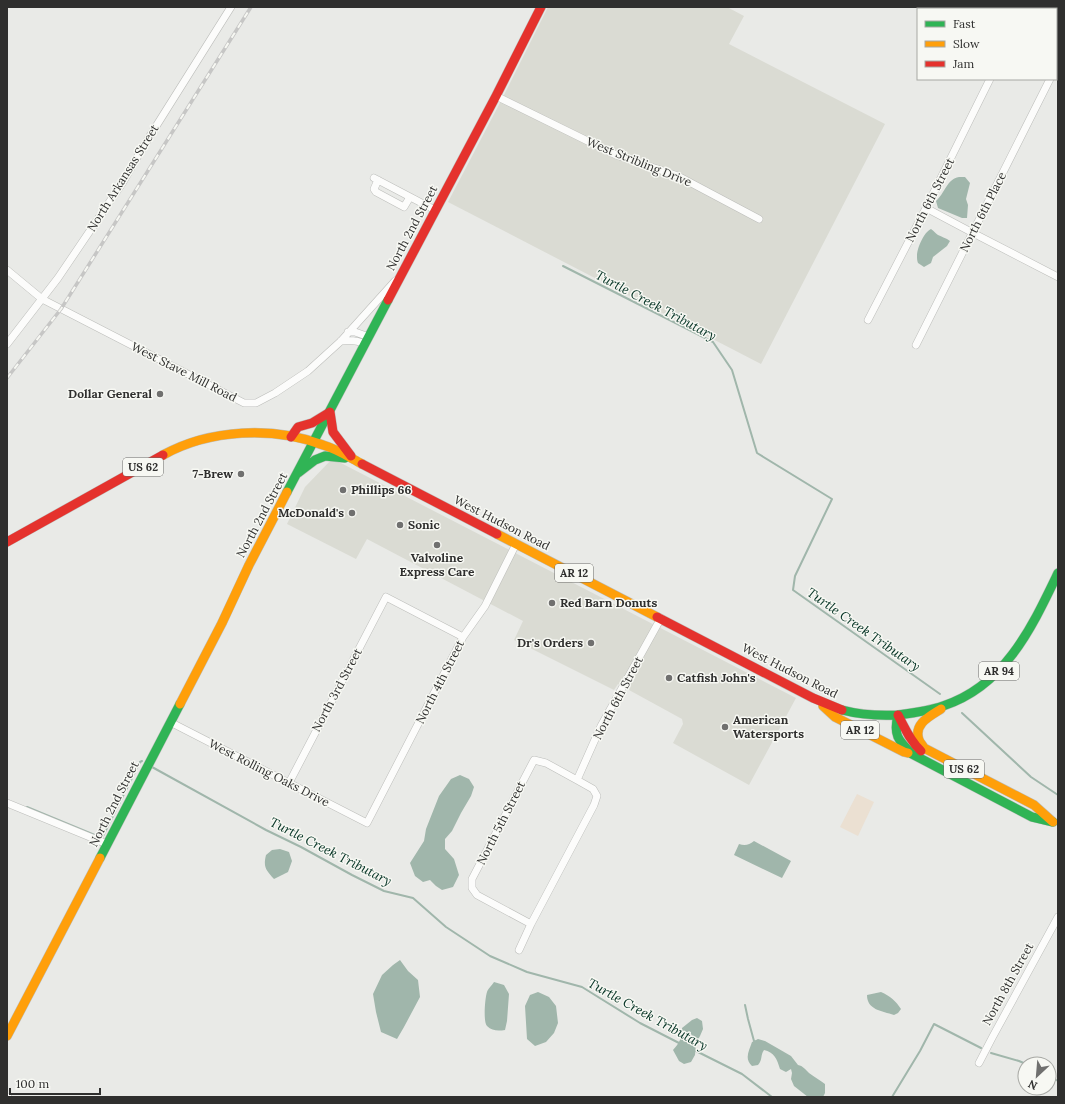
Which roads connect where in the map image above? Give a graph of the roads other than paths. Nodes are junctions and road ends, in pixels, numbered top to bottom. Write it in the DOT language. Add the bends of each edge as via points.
graph roads {
  1 [pos="231,7"];
  2 [pos="541,7"];
  3 [pos="990,80"];
  4 [pos="1050,80"];
  5 [pos="496,96"];
  6 [pos="410,197"];
  7 [pos="926,208"];
  8 [pos="435,210"];
  9 [pos="759,219"];
  10 [pos="973,233"];
  11 [pos="7,270"];
  12 [pos="400,277"];
  13 [pos="1058,277"];
  14 [pos="42,299"];
  15 [pos="868,320"];
  16 [pos="348,332"];
  17 [pos="367,340"];
  18 [pos="341,341"];
  19 [pos="7,344"];
  20 [pos="916,344"];
  21 [pos="330,412"];
  22 [pos="291,436"];
  23 [pos="314,442"];
  24 [pos="353,459"];
  25 [pos="298,473"];
  26 [pos="7,542"];
  27 [pos="516,544"];
  28 [pos="1058,573"];
  29 [pos="661,618"];
  30 [pos="464,637"];
  31 [pos="813,698"];
  32 [pos="948,705"];
  33 [pos="898,715"];
  34 [pos="170,722"];
  35 [pos="912,754"];
  36 [pos="577,780"];
  37 [pos="289,783"];
  38 [pos="7,803"];
  39 [pos="367,823"];
  40 [pos="1055,823"];
  41 [pos="107,844"];
  42 [pos="1058,917"];
  43 [pos="531,924"];
  44 [pos="519,950"];
  45 [pos="7,1036"];
  46 [pos="980,1063"];
  1 -- 14 [label="street, North Arkansas Street" via="123,182"];
  2 -- 5 [label="main road, North 2nd Street"];
  3 -- 7 [label="street, North 6th Street"];
  4 -- 10 [label="street, North 6th Place"];
  5 -- 8 [label="main road, North 2nd Street"];
  5 -- 9 [label="street, West Stribling Drive" via="616,155 678,176"];
  6 -- 6 [label="street" via="376,179 376,192 404,207"];
  6 -- 8 [label="street"];
  7 -- 10 [label="street"];
  7 -- 15 [label="street, North 6th Street"];
  8 -- 12 [label="main road, North 2nd Street"];
  10 -- 13 [label="street"];
  10 -- 20 [label="street, North 6th Place"];
  11 -- 14 [label="street, West Stave Mill Road"];
  12 -- 16 [label="street, West Stave Mill Road"];
  12 -- 17 [label="main road, North 2nd Street"];
  14 -- 18 [label="street, West Stave Mill Road" via="244,403 256,403 275,393 308,371"];
  14 -- 19 [label="street, North Arkansas Street"];
  16 -- 17 [label="street" via="355,332"];
  16 -- 18 [label="street, West Stave Mill Road"];
  17 -- 18 [label="street"];
  17 -- 21 [label="main road, North 2nd Street"];
  21 -- 22 [label="main road" via="312,423 298,427"];
  21 -- 23 [label="main road, North 2nd Street"];
  21 -- 24 [label="main road, AR 12" via="333,432"];
  22 -- 23 [label="main road, US 62"];
  22 -- 26 [label="main road, US 62" via="233,433 185,444"];
  23 -- 24 [label="main road, West Hudson Road / AR 12" via="324,444"];
  23 -- 25 [label="main road, North 2nd Street"];
  24 -- 25 [label="main road" via="325,456"];
  24 -- 27 [label="main road, West Hudson Road / AR 12"];
  25 -- 34 [label="main road, North 2nd Street"];
  27 -- 29 [label="main road, West Hudson Road / AR 12"];
  27 -- 30 [label="street, North 4th Street" via="485,606"];
  28 -- 32 [label="main road, AR 94" via="1019,647 1000,670 979,688"];
  29 -- 31 [label="main road, West Hudson Road / AR 12"];
  29 -- 36 [label="street, North 6th Street" via="601,726"];
  30 -- 37 [label="street, North 3rd Street" via="386,597"];
  30 -- 39 [label="street, North 4th Street"];
  31 -- 33 [label="main road, West Hudson Road / AR 12" via="848,712"];
  31 -- 35 [label="main road, AR 12" via="836,717"];
  32 -- 33 [label="main road, AR 94"];
  32 -- 40 [label="main road, US 62" via="922,720 918,729 919,739 924,748 1034,805"];
  33 -- 35 [label="main road" via="895,726 897,738"];
  33 -- 40 [label="main road, US 62" via="909,739 924,753"];
  34 -- 37 [label="street, West Rolling Oaks Drive"];
  34 -- 41 [label="main road, North 2nd Street"];
  35 -- 40 [label="main road, US 62" via="1032,817"];
  36 -- 43 [label="street" via="593,789 596,796 594,805"];
  36 -- 43 [label="street, North 5th Street" via="546,763 534,760 472,878 472,888 477,896"];
  37 -- 39 [label="street, West Rolling Oaks Drive"];
  38 -- 41 [label="street"];
  41 -- 45 [label="main road, North 2nd Street"];
  42 -- 46 [label="street, North 8th Street"];
  43 -- 44 [label="street"];
}
